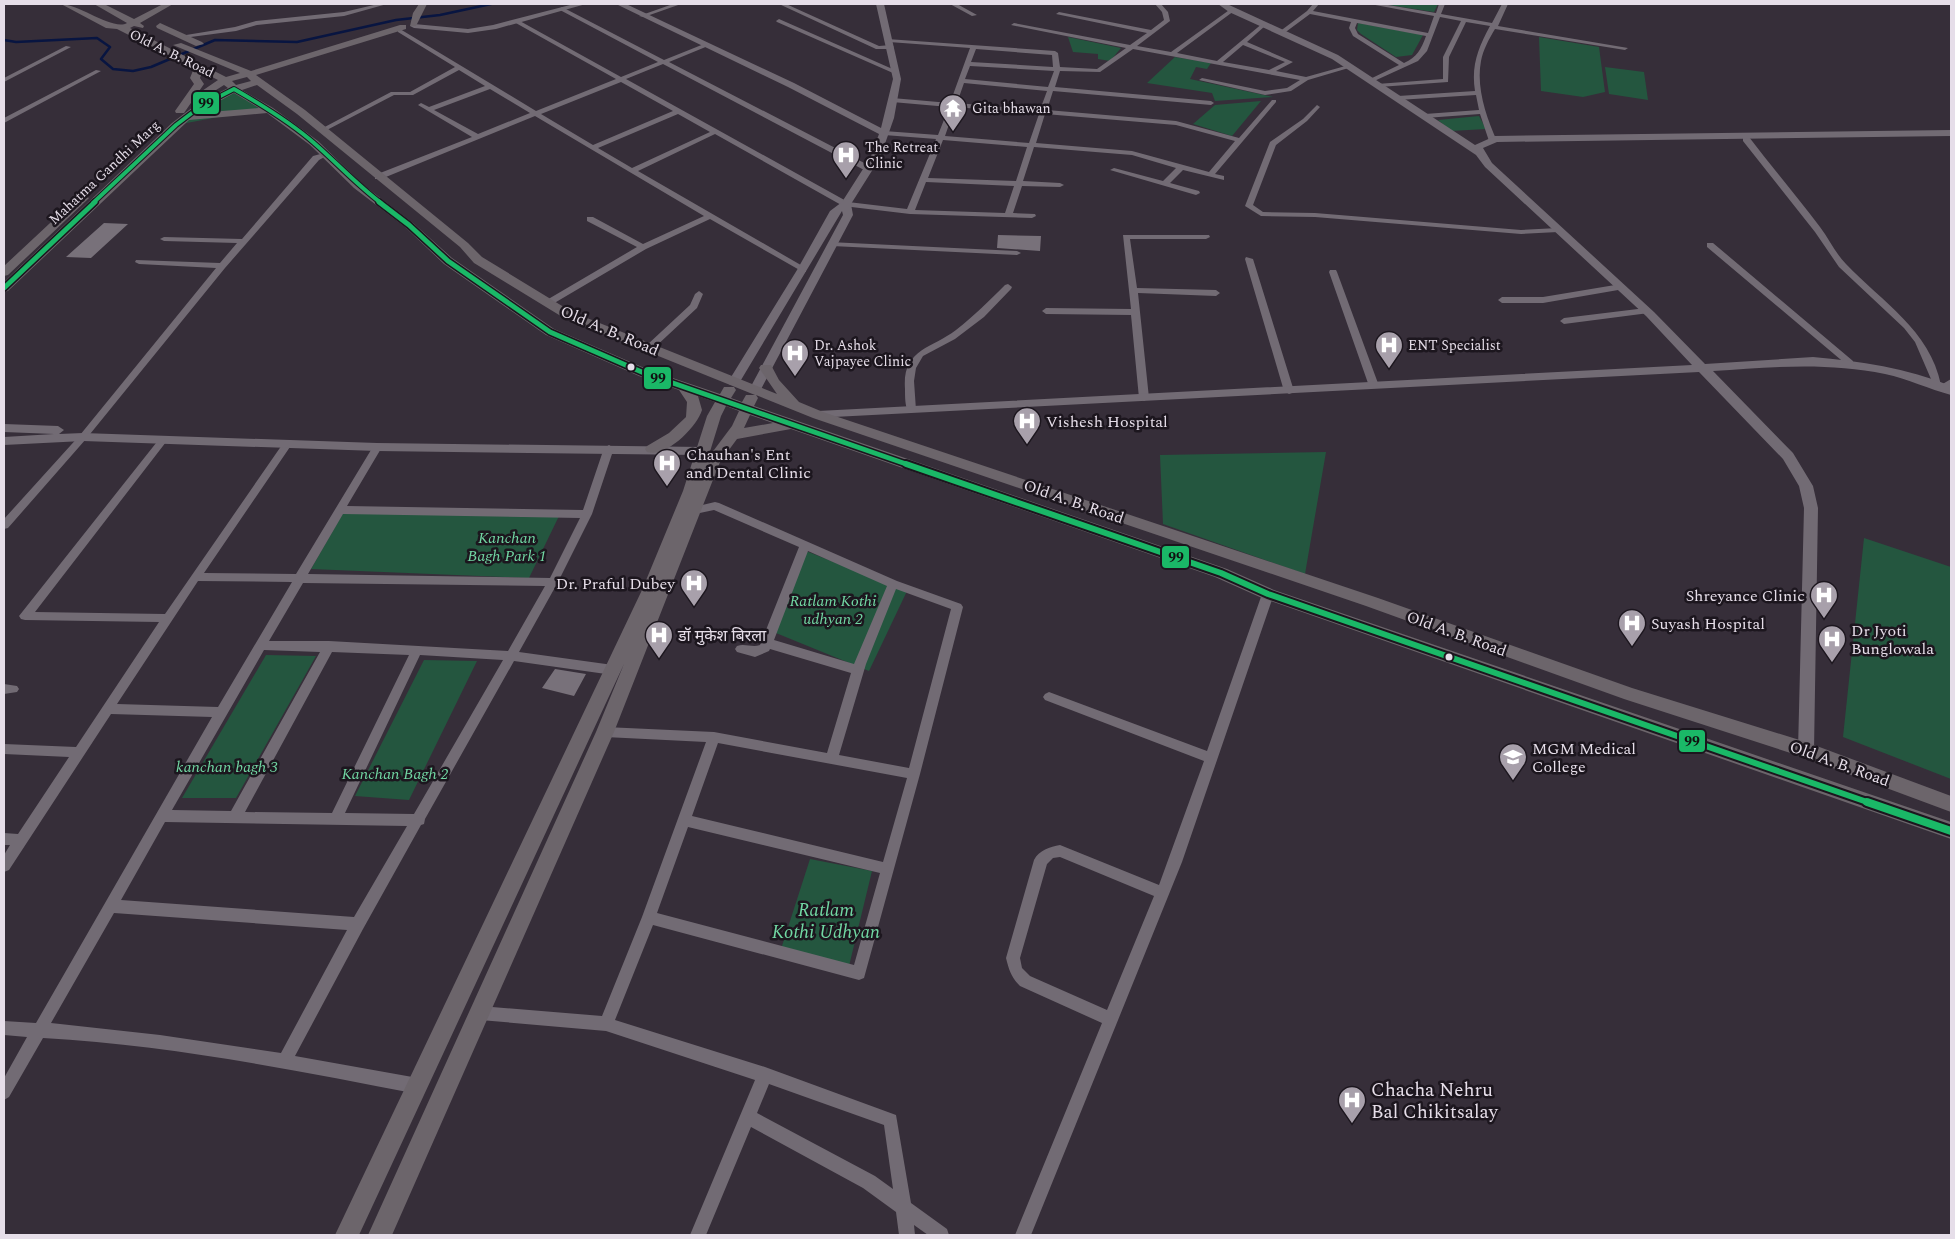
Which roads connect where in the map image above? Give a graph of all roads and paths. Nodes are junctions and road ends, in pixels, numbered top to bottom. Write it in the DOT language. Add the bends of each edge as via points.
graph roads {
  1 [pos="65,4"];
  2 [pos="162,4"];
  3 [pos="384,4"];
  4 [pos="423,4"];
  5 [pos="582,4"];
  6 [pos="620,4"];
  7 [pos="678,4"];
  8 [pos="782,4"];
  9 [pos="880,4"];
  10 [pos="953,4"];
  11 [pos="1158,4"];
  12 [pos="1222,4"];
  13 [pos="1316,4"];
  14 [pos="1373,4"];
  15 [pos="1442,4"];
  16 [pos="1505,4"];
  17 [pos="102,6"];
  18 [pos="562,9"];
  19 [pos="1232,10"];
  20 [pos="1309,12"];
  21 [pos="1059,14"];
  22 [pos="135,15"];
  23 [pos="974,15"];
  24 [pos="1437,15"];
  25 [pos="642,16"];
  26 [pos="1354,20"];
  27 [pos="1464,20"];
  28 [pos="409,21"];
  29 [pos="516,21"];
  30 [pos="779,21"];
  31 [pos="1014,25"];
  32 [pos="1264,25"];
  33 [pos="109,26"];
  34 [pos="119,26"];
  35 [pos="160,26"];
  36 [pos="1072,26"];
  37 [pos="1494,26"];
  38 [pos="148,32"];
  39 [pos="1152,32"];
  40 [pos="1281,33"];
  41 [pos="1429,35"];
  42 [pos="183,36"];
  43 [pos="140,38"];
  44 [pos="1242,42"];
  45 [pos="890,44"];
  46 [pos="706,45"];
  47 [pos="974,46"];
  48 [pos="1133,47"];
  49 [pos="68,48"];
  50 [pos="209,48"];
  51 [pos="1625,48"];
  52 [pos="194,53"];
  53 [pos="1172,54"];
  54 [pos="664,61"];
  55 [pos="1218,63"];
  56 [pos="967,64"];
  57 [pos="1404,66"];
  58 [pos="199,67"];
  59 [pos="460,67"];
  60 [pos="1349,67"];
  61 [pos="1056,70"];
  62 [pos="275,71"];
  63 [pos="98,72"];
  64 [pos="896,72"];
  65 [pos="1270,72"];
  66 [pos="248,73"];
  67 [pos="5,78"];
  68 [pos="1306,79"];
  69 [pos="224,80"];
  70 [pos="1202,80"];
  71 [pos="621,81"];
  72 [pos="961,81"];
  73 [pos="1446,81"];
  74 [pos="1376,82"];
  75 [pos="263,85"];
  76 [pos="491,86"];
  77 [pos="1050,88"];
  78 [pos="234,89"];
  79 [pos="1479,93"];
  80 [pos="1450,94"];
  81 [pos="1398,98"];
  82 [pos="892,100"];
  83 [pos="1274,101"];
  84 [pos="953,104"];
  85 [pos="1212,104"];
  86 [pos="421,105"];
  87 [pos="1317,107"];
  88 [pos="429,109"];
  89 [pos="268,110"];
  90 [pos="677,112"];
  91 [pos="1043,112"];
  92 [pos="1483,112"];
  93 [pos="184,114"];
  94 [pos="536,114"];
  95 [pos="1425,116"];
  96 [pos="4,121"];
  97 [pos="323,130"];
  98 [pos="715,132"];
  99 [pos="884,133"];
  100 [pos="1951,133"];
  101 [pos="1822,136"];
  102 [pos="477,137"];
  103 [pos="941,137"];
  104 [pos="1951,137"];
  105 [pos="1746,139"];
  106 [pos="1239,140"];
  107 [pos="1493,141"];
  108 [pos="1032,145"];
  109 [pos="593,148"];
  110 [pos="1480,153"];
  111 [pos="324,155"];
  112 [pos="1182,166"];
  113 [pos="869,169"];
  114 [pos="1114,170"];
  115 [pos="632,171"];
  116 [pos="1211,174"];
  117 [pos="378,177"];
  118 [pos="1221,178"];
  119 [pos="925,180"];
  120 [pos="1019,183"];
  121 [pos="1165,184"];
  122 [pos="1060,185"];
  123 [pos="1196,193"];
  124 [pos="846,204"];
  125 [pos="910,212"];
  126 [pos="1008,216"];
  127 [pos="1032,216"];
  128 [pos="709,217"];
  129 [pos="590,219"];
  130 [pos="1558,230"];
  131 [pos="1206,238"];
  132 [pos="164,239"];
  133 [pos="243,241"];
  134 [pos="832,244"];
  135 [pos="1710,245"];
  136 [pos="643,247"];
  137 [pos="1017,253"];
  138 [pos="1249,259"];
  139 [pos="139,262"];
  140 [pos="222,266"];
  141 [pos="803,270"];
  142 [pos="4,272"];
  143 [pos="1333,272"];
  144 [pos="1008,287"];
  145 [pos="1620,287"];
  146 [pos="4,288"];
  147 [pos="1134,290"];
  148 [pos="1216,293"];
  149 [pos="699,294"];
  150 [pos="1502,300"];
  151 [pos="548,303"];
  152 [pos="1046,311"];
  153 [pos="1646,311"];
  154 [pos="1136,312"];
  155 [pos="1564,321"];
  156 [pos="650,347"];
  157 [pos="1850,363"];
  158 [pos="766,368"];
  159 [pos="1703,369"];
  160 [pos="734,382"];
  161 [pos="683,386"];
  162 [pos="1374,386"];
  163 [pos="1946,386"];
  164 [pos="755,390"];
  165 [pos="1290,391"];
  166 [pos="1144,398"];
  167 [pos="723,399"];
  168 [pos="794,405"];
  169 [pos="747,407"];
  170 [pos="911,410"];
  171 [pos="818,415"];
  172 [pos="792,424"];
  173 [pos="4,428"];
  174 [pos="732,435"];
  175 [pos="83,437"];
  176 [pos="4,440"];
  177 [pos="164,440"];
  178 [pos="287,444"];
  179 [pos="377,447"];
  180 [pos="609,448"];
  181 [pos="652,449"];
  182 [pos="708,456"];
  183 [pos="692,504"];
  184 [pos="341,510"];
  185 [pos="587,514"];
  186 [pos="4,525"];
  187 [pos="804,544"];
  188 [pos="195,577"];
  189 [pos="298,578"];
  190 [pos="552,582"];
  191 [pos="893,584"];
  192 [pos="1268,594"];
  193 [pos="168,618"];
  194 [pos="767,643"];
  195 [pos="261,645"];
  196 [pos="329,646"];
  197 [pos="741,649"];
  198 [pos="418,650"];
  199 [pos="512,656"];
  200 [pos="613,670"];
  201 [pos="858,670"];
  202 [pos="1048,697"];
  203 [pos="108,709"];
  204 [pos="221,712"];
  205 [pos="605,732"];
  206 [pos="714,736"];
  207 [pos="4,749"];
  208 [pos="1806,750"];
  209 [pos="78,752"];
  210 [pos="1211,758"];
  211 [pos="831,759"];
  212 [pos="914,774"];
  213 [pos="1951,804"];
  214 [pos="162,816"];
  215 [pos="235,817"];
  216 [pos="336,820"];
  217 [pos="419,820"];
  218 [pos="683,820"];
  219 [pos="1951,831"];
  220 [pos="4,838"];
  221 [pos="21,840"];
  222 [pos="4,866"];
  223 [pos="887,869"];
  224 [pos="1161,892"];
  225 [pos="110,906"];
  226 [pos="649,917"];
  227 [pos="358,924"];
  228 [pos="480,1013"];
  229 [pos="1111,1019"];
  230 [pos="606,1024"];
  231 [pos="4,1028"];
  232 [pos="38,1030"];
  233 [pos="284,1060"];
  234 [pos="764,1075"];
  235 [pos="418,1086"];
  236 [pos="4,1092"];
  237 [pos="747,1116"];
  238 [pos="902,1207"];
  239 [pos="346,1235"];
  240 [pos="380,1235"];
  241 [pos="698,1235"];
  242 [pos="907,1235"];
  243 [pos="941,1235"];
  244 [pos="1023,1235"];
  1 -- 33 [label="main road, Old A. B. Road"];
  2 -- 22 [label="main road"];
  2 -- 22 [label="main road"];
  2 -- 35 [label="main road" via="155,19"];
  3 -- 42 [label="street" via="344,14 256,23"];
  4 -- 28 [label="main road"];
  5 -- 18 [label="street"];
  6 -- 25 [label="street"];
  7 -- 25 [label="street"];
  8 -- 45 [label="street" via="878,48"];
  9 -- 45 [label="street"];
  10 -- 23 [label="street"];
  11 -- 39 [label="street" via="1167,21"];
  12 -- 19 [label="street"];
  13 -- 20 [label="street"];
  14 -- 24 [label="street"];
  15 -- 24 [label="street"];
  16 -- 37 [label="street"];
  17 -- 22 [label="main road, Old A. B. Road"];
  18 -- 29 [label="street"];
  18 -- 54 [label="street"];
  19 -- 32 [label="street"];
  19 -- 53 [label="street"];
  20 -- 26 [label="street"];
  20 -- 40 [label="street"];
  21 -- 36 [label="street"];
  22 -- 34 [label="main road"];
  22 -- 38 [label="main road, Old A. B. Road"];
  24 -- 27 [label="street"];
  24 -- 41 [label="street"];
  25 -- 46 [label="street"];
  26 -- 41 [label="street"];
  26 -- 57 [label="street" via="1352,28 1355,35"];
  27 -- 37 [label="street"];
  27 -- 73 [label="street" via="1446,57"];
  28 -- 29 [label="street" via="468,31"];
  28 -- 59 [label="street"];
  28 -- 62 [label="main road"];
  29 -- 71 [label="street"];
  30 -- 64 [label="street"];
  31 -- 36 [label="street"];
  32 -- 40 [label="street"];
  32 -- 44 [label="street"];
  33 -- 34 [label="main road, Old A. B. Road"];
  33 -- 43 [label="main road" via="127,36"];
  34 -- 43 [label="main road, Old A. B. Road"];
  35 -- 38 [label="main road"];
  35 -- 42 [label="main road"];
  36 -- 39 [label="street"];
  36 -- 48 [label="street"];
  37 -- 51 [label="street"];
  37 -- 79 [label="street" via="1478,59"];
  38 -- 52 [label="main road, Old A. B. Road"];
  39 -- 48 [label="street"];
  40 -- 60 [label="street" via="1312,45"];
  41 -- 57 [label="street" via="1424,51"];
  42 -- 50 [label="main road"];
  43 -- 58 [label="main road, Old A. B. Road"];
  44 -- 55 [label="street"];
  44 -- 65 [label="street" via="1290,62"];
  45 -- 47 [label="street"];
  45 -- 64 [label="street"];
  46 -- 54 [label="street"];
  46 -- 99 [label="street"];
  47 -- 56 [label="street"];
  47 -- 61 [label="street" via="1051,51 1057,58"];
  48 -- 53 [label="street"];
  48 -- 61 [label="street" via="1098,72"];
  49 -- 67 [label="street"];
  50 -- 52 [label="main road"];
  50 -- 62 [label="main road" via="252,66"];
  52 -- 66 [label="main road, Old A. B. Road"];
  53 -- 55 [label="street"];
  54 -- 71 [label="street"];
  54 -- 113 [label="street"];
  55 -- 65 [label="street"];
  56 -- 61 [label="street"];
  56 -- 72 [label="street"];
  57 -- 74 [label="street"];
  58 -- 69 [label="main road, Old A. B. Road"];
  58 -- 93 [label="main road" via="194,78 199,84"];
  59 -- 76 [label="street"];
  59 -- 97 [label="street" via="411,94 393,93"];
  60 -- 68 [label="street"];
  60 -- 74 [label="street"];
  61 -- 77 [label="street"];
  62 -- 66 [label="main road"];
  62 -- 75 [label="main road"];
  63 -- 96 [label="street"];
  64 -- 82 [label="street"];
  65 -- 68 [label="street"];
  66 -- 69 [label="main road"];
  66 -- 75 [label="main road, Old A. B. Road"];
  68 -- 70 [label="street" via="1289,90 1265,93"];
  69 -- 78 [label="main road, Old A. B. Road"];
  69 -- 93 [label="main road, Mahatma Gandhi Marg"];
  71 -- 90 [label="street"];
  71 -- 94 [label="street"];
  72 -- 77 [label="street"];
  72 -- 84 [label="street"];
  73 -- 74 [label="street"];
  73 -- 80 [label="street"];
  74 -- 81 [label="street"];
  75 -- 78 [label="main road, Mahatma Gandhi Marg"];
  75 -- 97 [label="main road, Old A. B. Road"];
  76 -- 88 [label="street"];
  76 -- 94 [label="street"];
  77 -- 85 [label="street"];
  77 -- 91 [label="street"];
  78 -- 89 [label="main road, Old A. B. Road"];
  78 -- 93 [label="main road, Mahatma Gandhi Marg"];
  79 -- 80 [label="street"];
  79 -- 92 [label="street"];
  80 -- 81 [label="street"];
  81 -- 95 [label="street"];
  82 -- 84 [label="street"];
  82 -- 99 [label="street"];
  83 -- 106 [label="street"];
  84 -- 91 [label="street"];
  84 -- 103 [label="street"];
  86 -- 88 [label="street"];
  87 -- 130 [label="street" via="1273,144 1249,206 1253,211 1522,232"];
  88 -- 102 [label="street"];
  89 -- 93 [label="main road"];
  89 -- 111 [label="main road, Old A. B. Road" via="314,143"];
  90 -- 98 [label="street"];
  90 -- 109 [label="street"];
  91 -- 106 [label="street" via="1176,123"];
  91 -- 108 [label="street"];
  92 -- 95 [label="street"];
  92 -- 107 [label="street"];
  93 -- 142 [label="main road, Mahatma Gandhi Marg"];
  93 -- 146 [label="main road, Mahatma Gandhi Marg"];
  94 -- 102 [label="street"];
  94 -- 109 [label="street"];
  95 -- 110 [label="street"];
  97 -- 117 [label="main road, Old A. B. Road"];
  98 -- 115 [label="street"];
  98 -- 124 [label="street"];
  99 -- 103 [label="street"];
  99 -- 113 [label="street"];
  100 -- 101 [label="street"];
  101 -- 104 [label="street"];
  101 -- 105 [label="street"];
  101 -- 107 [label="street"];
  102 -- 117 [label="street"];
  103 -- 108 [label="street"];
  103 -- 119 [label="street"];
  105 -- 107 [label="street"];
  105 -- 163 [label="street" via="1842,265 1907,326"];
  106 -- 116 [label="street"];
  107 -- 110 [label="street" via="1481,144 1478,147"];
  108 -- 112 [label="street" via="1132,153"];
  108 -- 120 [label="street"];
  109 -- 115 [label="street"];
  110 -- 130 [label="street" via="1488,165"];
  111 -- 133 [label="street" via="316,158"];
  111 -- 161 [label="main road, Old A. B. Road" via="448,261 550,332 644,373"];
  112 -- 116 [label="street"];
  112 -- 121 [label="street"];
  113 -- 124 [label="street"];
  114 -- 121 [label="street"];
  115 -- 128 [label="street"];
  116 -- 118 [label="street"];
  117 -- 151 [label="main road, Old A. B. Road" via="464,245 478,260"];
  119 -- 120 [label="street"];
  119 -- 125 [label="street"];
  120 -- 122 [label="street"];
  120 -- 126 [label="street"];
  121 -- 123 [label="street"];
  124 -- 125 [label="street"];
  124 -- 134 [label="street" via="848,215"];
  124 -- 141 [label="street" via="835,211"];
  125 -- 126 [label="street"];
  126 -- 127 [label="street"];
  128 -- 136 [label="street"];
  128 -- 141 [label="street"];
  129 -- 136 [label="street"];
  130 -- 145 [label="street"];
  131 -- 147 [label="street" via="1126,236"];
  132 -- 133 [label="street"];
  133 -- 140 [label="street"];
  134 -- 137 [label="street"];
  134 -- 158 [label="street"];
  135 -- 157 [label="street"];
  136 -- 151 [label="street"];
  138 -- 165 [label="street"];
  139 -- 140 [label="street"];
  140 -- 175 [label="street"];
  141 -- 160 [label="street"];
  143 -- 162 [label="street"];
  144 -- 170 [label="street" via="952,337 920,354 911,368 909,380"];
  145 -- 150 [label="street" via="1543,300"];
  145 -- 153 [label="street"];
  147 -- 148 [label="street"];
  147 -- 154 [label="street"];
  149 -- 156 [label="street" via="694,306"];
  151 -- 156 [label="main road, Old A. B. Road" via="568,315"];
  152 -- 154 [label="street"];
  153 -- 155 [label="street"];
  153 -- 159 [label="street"];
  154 -- 166 [label="street"];
  156 -- 160 [label="main road, Old A. B. Road"];
  157 -- 159 [label="street" via="1813,361"];
  157 -- 163 [label="street"];
  158 -- 164 [label="street"];
  158 -- 168 [label="main road"];
  159 -- 162 [label="street"];
  159 -- 208 [label="street" via="1788,456 1806,486 1811,508"];
  160 -- 164 [label="main road, Old A. B. Road"];
  160 -- 167 [label="main road"];
  161 -- 167 [label="main road, Old A. B. Road"];
  161 -- 181 [label="main road" via="694,400 696,411 683,430"];
  162 -- 165 [label="street"];
  164 -- 168 [label="main road, Old A. B. Road"];
  164 -- 169 [label="main road"];
  165 -- 166 [label="street"];
  166 -- 170 [label="street"];
  167 -- 169 [label="main road, Old A. B. Road"];
  167 -- 182 [label="main road"];
  168 -- 171 [label="main road, Old A. B. Road"];
  169 -- 172 [label="main road, Old A. B. Road"];
  169 -- 174 [label="main road"];
  170 -- 171 [label="street"];
  171 -- 208 [label="main road, Old A. B. Road" via="1372,602 1630,694"];
  172 -- 174 [label="main road"];
  172 -- 192 [label="main road, Old A. B. Road" via="1221,573"];
  173 -- 175 [label="street" via="64,430"];
  174 -- 182 [label="main road"];
  175 -- 176 [label="street"];
  175 -- 177 [label="street"];
  175 -- 186 [label="street"];
  177 -- 178 [label="street"];
  177 -- 193 [label="street" via="25,616"];
  178 -- 179 [label="street"];
  178 -- 188 [label="street"];
  179 -- 180 [label="street"];
  179 -- 184 [label="street"];
  180 -- 181 [label="street"];
  180 -- 185 [label="street"];
  181 -- 182 [label="street"];
  182 -- 183 [label="main road"];
  183 -- 187 [label="street" via="715,506"];
  183 -- 200 [label="main road"];
  183 -- 205 [label="main road"];
  184 -- 185 [label="street"];
  184 -- 189 [label="street"];
  185 -- 190 [label="street"];
  187 -- 191 [label="street"];
  187 -- 194 [label="street"];
  188 -- 189 [label="street"];
  188 -- 193 [label="street"];
  189 -- 190 [label="street"];
  189 -- 195 [label="street"];
  190 -- 199 [label="street"];
  191 -- 201 [label="street"];
  191 -- 212 [label="street" via="957,607"];
  192 -- 210 [label="street"];
  192 -- 219 [label="main road, Old A. B. Road"];
  193 -- 203 [label="street"];
  194 -- 197 [label="street" via="760,652"];
  194 -- 201 [label="street"];
  195 -- 196 [label="street"];
  195 -- 204 [label="street"];
  196 -- 198 [label="street"];
  196 -- 215 [label="street"];
  198 -- 199 [label="street"];
  198 -- 216 [label="street"];
  199 -- 200 [label="street"];
  199 -- 217 [label="street"];
  200 -- 235 [label="main road"];
  201 -- 211 [label="street"];
  202 -- 210 [label="street"];
  203 -- 204 [label="street"];
  203 -- 209 [label="street"];
  204 -- 214 [label="street"];
  205 -- 206 [label="street"];
  205 -- 228 [label="main road"];
  206 -- 211 [label="street"];
  206 -- 218 [label="street"];
  207 -- 209 [label="street"];
  208 -- 213 [label="main road, Old A. B. Road"];
  209 -- 221 [label="street"];
  210 -- 224 [label="street" via="1175,862"];
  211 -- 212 [label="street"];
  212 -- 223 [label="street"];
  214 -- 215 [label="street"];
  214 -- 225 [label="street"];
  215 -- 216 [label="street"];
  216 -- 217 [label="street"];
  217 -- 227 [label="street"];
  218 -- 223 [label="street"];
  218 -- 226 [label="street"];
  220 -- 221 [label="street"];
  221 -- 222 [label="street"];
  223 -- 226 [label="street" via="859,973"];
  224 -- 229 [label="street"];
  224 -- 229 [label="street" via="1060,851 1040,860 1013,958 1016,972 1025,981"];
  225 -- 227 [label="street"];
  225 -- 232 [label="street"];
  226 -- 230 [label="street"];
  227 -- 233 [label="street"];
  228 -- 230 [label="street"];
  228 -- 240 [label="main road"];
  229 -- 244 [label="street"];
  230 -- 234 [label="street"];
  231 -- 232 [label="street"];
  232 -- 233 [label="street"];
  232 -- 236 [label="street"];
  233 -- 235 [label="street"];
  234 -- 237 [label="street"];
  234 -- 238 [label="street" via="891,1120"];
  235 -- 239 [label="main road"];
  237 -- 238 [label="street" via="869,1182"];
  237 -- 241 [label="street"];
  238 -- 242 [label="street"];
  238 -- 243 [label="street"];
}
